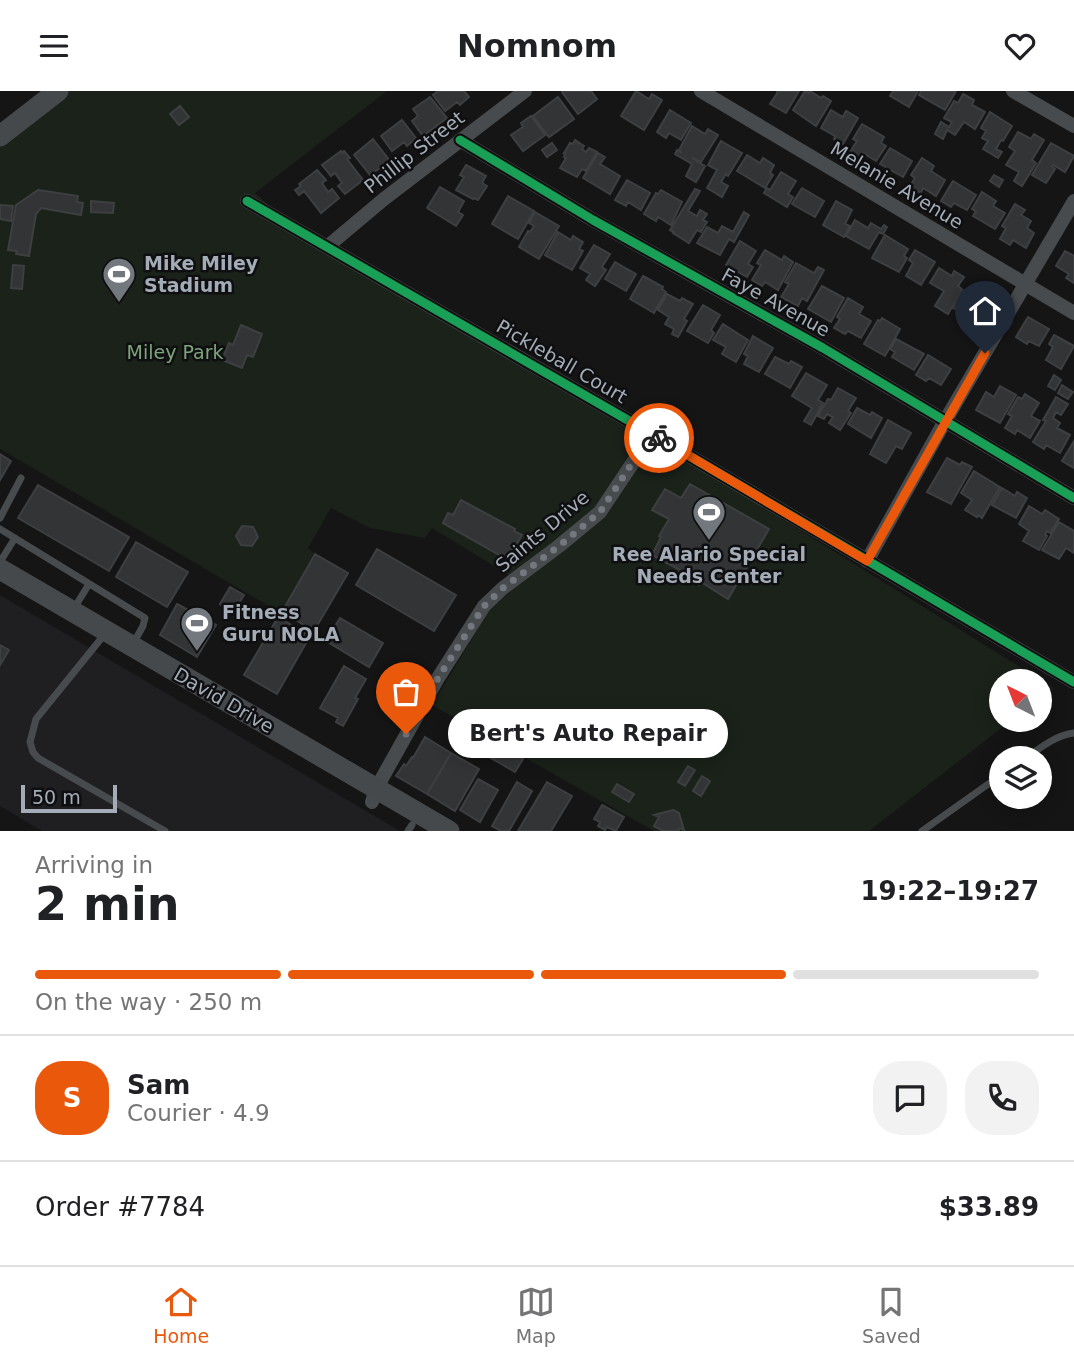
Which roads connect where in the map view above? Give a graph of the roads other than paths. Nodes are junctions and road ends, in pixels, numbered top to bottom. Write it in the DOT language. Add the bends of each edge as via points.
graph roads {
  1 [pos="58,91"];
  2 [pos="525,91"];
  3 [pos="701,91"];
  4 [pos="1013,91"];
  5 [pos="1074,127"];
  6 [pos="0,136"];
  7 [pos="460,140"];
  8 [pos="247,201"];
  9 [pos="1074,201"];
  10 [pos="328,246"];
  11 [pos="1025,284"];
  12 [pos="1074,313"];
  13 [pos="945,421"];
  14 [pos="652,433"];
  15 [pos="21,478"];
  16 [pos="1074,498"];
  17 [pos="0,518"];
  18 [pos="0,529"];
  19 [pos="15,538"];
  20 [pos="867,561"];
  21 [pos="0,562"];
  22 [pos="0,569"];
  23 [pos="0,582"];
  24 [pos="89,584"];
  25 [pos="72,611"];
  26 [pos="100,640"];
  27 [pos="132,646"];
  28 [pos="1074,681"];
  29 [pos="1074,733"];
  30 [pos="1043,746"];
  31 [pos="989,784"];
  32 [pos="374,796"];
  33 [pos="414,829"];
  34 [pos="165,831"];
  35 [pos="449,831"];
  36 [pos="922,831"];
  1 -- 6 [label="main road"];
  2 -- 7 [label="street, Phillip Street"];
  3 -- 11 [label="street, Melanie Avenue"];
  4 -- 5 [label="street"];
  7 -- 10 [label="street, Phillip Street"];
  7 -- 13 [label="street, Faye Avenue"];
  8 -- 10 [label="street, Pickleball Court"];
  9 -- 11 [label="street"];
  10 -- 14 [label="street, Pickleball Court"];
  11 -- 12 [label="street, Melanie Avenue"];
  11 -- 13 [label="street"];
  13 -- 16 [label="street, Faye Avenue"];
  13 -- 20 [label="street"];
  14 -- 20 [label="street, Pickleball Court"];
  14 -- 32 [label="street, Saints Drive" via="600,512 484,606 438,678"];
  15 -- 17 [label="lane"];
  18 -- 19 [label="lane"];
  19 -- 21 [label="lane"];
  19 -- 24 [label="lane"];
  20 -- 28 [label="street, Pickleball Court"];
  22 -- 25 [label="main road, David Drive"];
  23 -- 26 [label="main road, David Drive"];
  24 -- 25 [label="lane"];
  24 -- 27 [label="lane" via="145,618"];
  25 -- 27 [label="main road, David Drive"];
  26 -- 32 [label="main road, David Drive"];
  26 -- 34 [label="lane" via="36,719 30,742 33,752"];
  27 -- 32 [label="main road, David Drive"];
  29 -- 30 [label="lane"];
  31 -- 36 [label="lane"];
  32 -- 33 [label="main road, David Drive"];
  32 -- 35 [label="main road, David Drive"];
}
